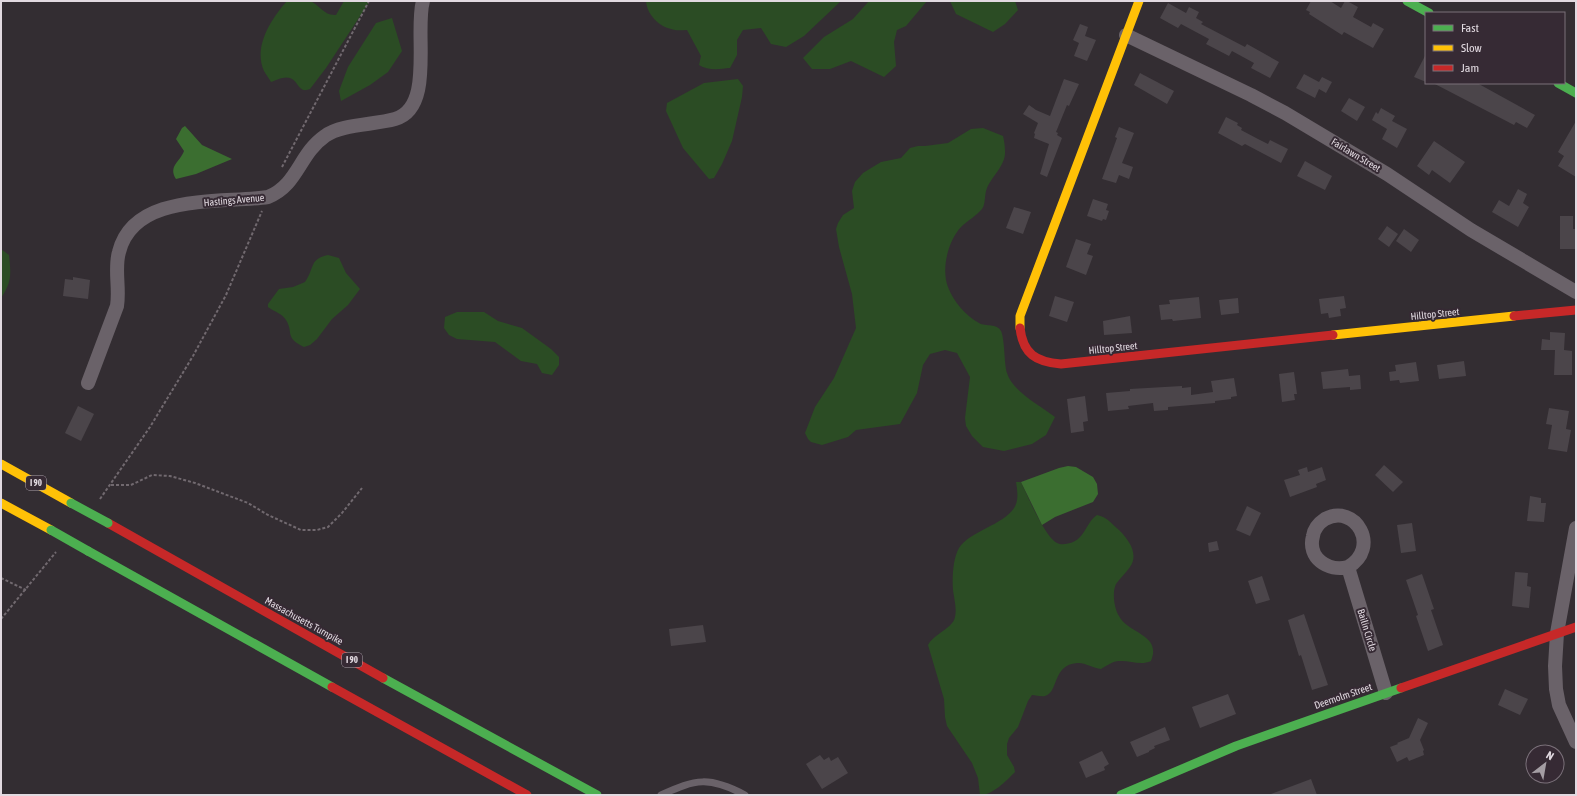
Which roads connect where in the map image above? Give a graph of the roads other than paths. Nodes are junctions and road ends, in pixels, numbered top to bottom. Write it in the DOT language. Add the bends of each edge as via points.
graph roads {
  1 [pos="423,1"];
  2 [pos="1139,1"];
  3 [pos="1407,1"];
  4 [pos="1428,12"];
  5 [pos="1126,36"];
  6 [pos="1560,84"];
  7 [pos="1576,93"];
  8 [pos="1576,292"];
  9 [pos="1576,310"];
  10 [pos="88,383"];
  11 [pos="1,464"];
  12 [pos="1,503"];
  13 [pos="1576,528"];
  14 [pos="1348,567"];
  15 [pos="1576,627"];
  16 [pos="1557,634"];
  17 [pos="1386,693"];
  18 [pos="1576,742"];
  19 [pos="527,795"];
  20 [pos="597,795"];
  21 [pos="661,795"];
  22 [pos="744,795"];
  23 [pos="1121,795"];
  1 -- 10 [label="street, Hastings Avenue" via="419,84 408,112 398,118 333,130 309,150 286,185 268,197 177,205 149,215 128,230 118,253 117,306"];
  2 -- 5 [label="main road, Hilltop Street"];
  3 -- 4 [label="main road"];
  5 -- 8 [label="street, Fairlawn Street" via="1285,113"];
  5 -- 9 [label="main road, Hilltop Street" via="1020,316 1019,333 1022,341 1026,349 1040,362 1061,364"];
  6 -- 7 [label="main road"];
  11 -- 20 [label="main road, Massachusetts Turnpike / I 90, bridge"];
  12 -- 19 [label="main road, bridge"];
  13 -- 16 [label="street"];
  14 -- 17 [label="street, Bailin Circle"];
  15 -- 16 [label="main road, Deernolm Street"];
  16 -- 17 [label="main road, Deernolm Street"];
  16 -- 18 [label="street" via="1557,697"];
  17 -- 23 [label="main road, Deernolm Street" via="1236,746"];
  21 -- 22 [label="lane" via="687,783 702,782 722,784"];
}
